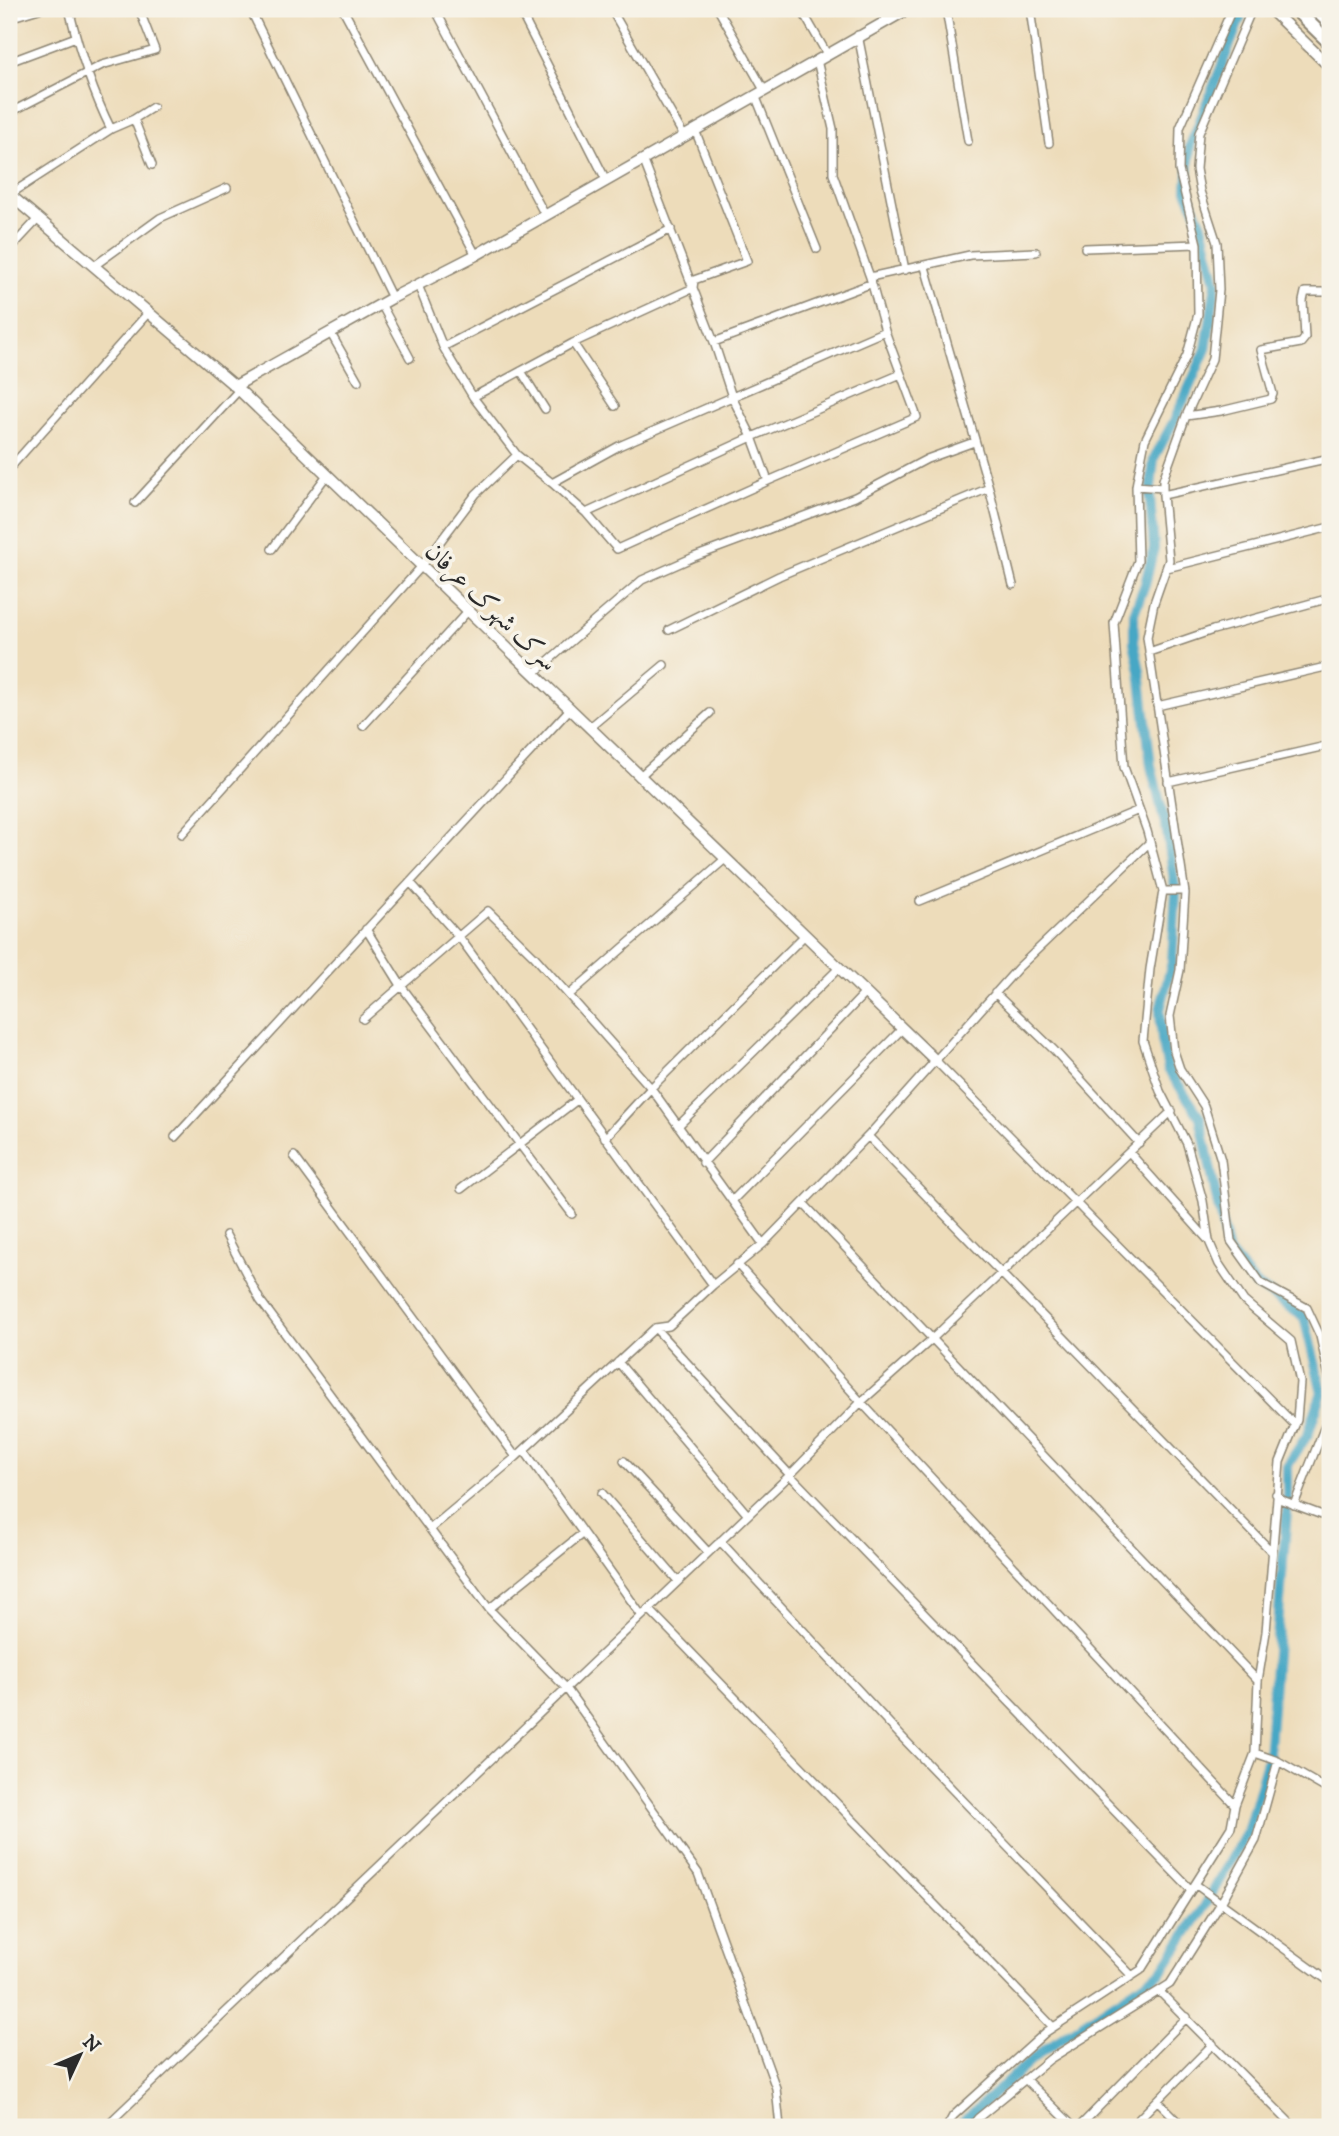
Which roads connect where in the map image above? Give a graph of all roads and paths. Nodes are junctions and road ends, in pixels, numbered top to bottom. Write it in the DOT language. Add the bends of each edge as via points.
graph roads {
  1 [pos="38,9"];
  2 [pos="69,9"];
  3 [pos="139,9"];
  4 [pos="250,9"];
  5 [pos="343,9"];
  6 [pos="435,9"];
  7 [pos="519,9"];
  8 [pos="611,9"];
  9 [pos="718,9"];
  10 [pos="801,9"];
  11 [pos="881,9"];
  12 [pos="908,9"];
  13 [pos="946,9"];
  14 [pos="1030,9"];
  15 [pos="1232,9"];
  16 [pos="1252,9"];
  17 [pos="1270,9"];
  18 [pos="1295,9"];
  19 [pos="1315,9"];
  20 [pos="9,18"];
  21 [pos="888,20"];
  22 [pos="1330,23"];
  23 [pos="858,36"];
  24 [pos="76,37"];
  25 [pos="1330,43"];
  26 [pos="827,54"];
  27 [pos="817,60"];
  28 [pos="9,62"];
  29 [pos="1330,67"];
  30 [pos="87,72"];
  31 [pos="759,93"];
  32 [pos="153,107"];
  33 [pos="9,113"];
  34 [pos="134,119"];
  35 [pos="111,129"];
  36 [pos="695,130"];
  37 [pos="684,135"];
  38 [pos="968,141"];
  39 [pos="1049,143"];
  40 [pos="643,159"];
  41 [pos="152,165"];
  42 [pos="606,180"];
  43 [pos="227,188"];
  44 [pos="9,195"];
  45 [pos="545,215"];
  46 [pos="38,219"];
  47 [pos="671,229"];
  48 [pos="1197,244"];
  49 [pos="1085,248"];
  50 [pos="817,249"];
  51 [pos="9,250"];
  52 [pos="1036,252"];
  53 [pos="476,255"];
  54 [pos="93,266"];
  55 [pos="925,267"];
  56 [pos="905,270"];
  57 [pos="870,280"];
  58 [pos="418,285"];
  59 [pos="693,288"];
  60 [pos="1330,292"];
  61 [pos="392,298"];
  62 [pos="381,304"];
  63 [pos="148,313"];
  64 [pos="885,331"];
  65 [pos="330,332"];
  66 [pos="714,342"];
  67 [pos="573,343"];
  68 [pos="443,347"];
  69 [pos="410,358"];
  70 [pos="521,371"];
  71 [pos="901,374"];
  72 [pos="358,381"];
  73 [pos="237,388"];
  74 [pos="473,397"];
  75 [pos="732,397"];
  76 [pos="615,407"];
  77 [pos="545,409"];
  78 [pos="1186,416"];
  79 [pos="752,437"];
  80 [pos="974,442"];
  81 [pos="517,455"];
  82 [pos="1330,458"];
  83 [pos="9,469"];
  84 [pos="327,475"];
  85 [pos="768,481"];
  86 [pos="552,482"];
  87 [pos="1136,486"];
  88 [pos="989,488"];
  89 [pos="1163,492"];
  90 [pos="135,503"];
  91 [pos="586,513"];
  92 [pos="1330,527"];
  93 [pos="272,548"];
  94 [pos="421,567"];
  95 [pos="1167,568"];
  96 [pos="1013,585"];
  97 [pos="1330,598"];
  98 [pos="467,612"];
  99 [pos="669,630"];
  100 [pos="1149,652"];
  101 [pos="664,665"];
  102 [pos="1330,666"];
  103 [pos="533,674"];
  104 [pos="1157,706"];
  105 [pos="569,710"];
  106 [pos="710,713"];
  107 [pos="363,726"];
  108 [pos="589,728"];
  109 [pos="1330,745"];
  110 [pos="639,777"];
  111 [pos="1168,782"];
  112 [pos="1139,810"];
  113 [pos="183,834"];
  114 [pos="1150,842"];
  115 [pos="725,859"];
  116 [pos="410,882"];
  117 [pos="1163,891"];
  118 [pos="1184,891"];
  119 [pos="920,901"];
  120 [pos="366,929"];
  121 [pos="805,935"];
  122 [pos="460,938"];
  123 [pos="839,968"];
  124 [pos="402,987"];
  125 [pos="865,993"];
  126 [pos="995,993"];
  127 [pos="569,995"];
  128 [pos="363,1019"];
  129 [pos="902,1029"];
  130 [pos="936,1061"];
  131 [pos="651,1088"];
  132 [pos="578,1100"];
  133 [pos="1172,1111"];
  134 [pos="678,1126"];
  135 [pos="868,1136"];
  136 [pos="175,1137"];
  137 [pos="605,1138"];
  138 [pos="1139,1143"];
  139 [pos="520,1144"];
  140 [pos="1129,1152"];
  141 [pos="294,1156"];
  142 [pos="703,1163"];
  143 [pos="461,1189"];
  144 [pos="732,1201"];
  145 [pos="803,1203"];
  146 [pos="1076,1203"];
  147 [pos="572,1214"];
  148 [pos="226,1235"];
  149 [pos="1209,1241"];
  150 [pos="763,1244"];
  151 [pos="737,1264"];
  152 [pos="1001,1274"];
  153 [pos="713,1285"];
  154 [pos="655,1328"];
  155 [pos="931,1340"];
  156 [pos="618,1362"];
  157 [pos="1330,1381"];
  158 [pos="861,1402"];
  159 [pos="1330,1413"];
  160 [pos="1295,1425"];
  161 [pos="524,1450"];
  162 [pos="516,1457"];
  163 [pos="624,1461"];
  164 [pos="790,1475"];
  165 [pos="602,1493"];
  166 [pos="1276,1494"];
  167 [pos="1294,1505"];
  168 [pos="747,1514"];
  169 [pos="1330,1518"];
  170 [pos="430,1529"];
  171 [pos="583,1532"];
  172 [pos="720,1541"];
  173 [pos="708,1552"];
  174 [pos="1272,1552"];
  175 [pos="678,1581"];
  176 [pos="489,1609"];
  177 [pos="649,1609"];
  178 [pos="642,1616"];
  179 [pos="1258,1681"];
  180 [pos="566,1688"];
  181 [pos="1259,1754"];
  182 [pos="1278,1761"];
  183 [pos="1330,1791"];
  184 [pos="1235,1805"];
  185 [pos="1193,1887"];
  186 [pos="1221,1903"];
  187 [pos="1132,1976"];
  188 [pos="1330,1982"];
  189 [pos="1160,1992"];
  190 [pos="1187,2017"];
  191 [pos="1053,2027"];
  192 [pos="1213,2044"];
  193 [pos="1025,2079"];
  194 [pos="1158,2101"];
  195 [pos="105,2127"];
  196 [pos="779,2127"];
  197 [pos="947,2127"];
  198 [pos="971,2127"];
  199 [pos="1074,2127"];
  200 [pos="1079,2127"];
  201 [pos="1131,2127"];
  202 [pos="1184,2127"];
  203 [pos="1294,2127"];
  1 -- 20 [label="street"];
  2 -- 24 [label="street"];
  3 -- 30 [label="street" via="155,50"];
  4 -- 61 [label="street"];
  5 -- 53 [label="street"];
  6 -- 45 [label="street"];
  7 -- 42 [label="street"];
  8 -- 37 [label="street"];
  9 -- 31 [label="street"];
  10 -- 26 [label="street"];
  11 -- 21 [label="street"];
  12 -- 21 [label="street"];
  13 -- 38 [label="street"];
  14 -- 39 [label="street"];
  15 -- 48 [label="street" via="1180,128 1179,170"];
  16 -- 78 [label="street" via="1199,133 1196,169 1217,243 1219,290 1212,359"];
  17 -- 29 [label="street"];
  18 -- 25 [label="highway"];
  19 -- 22 [label="highway"];
  21 -- 23 [label="street"];
  23 -- 26 [label="street"];
  23 -- 56 [label="street"];
  24 -- 28 [label="street"];
  24 -- 30 [label="street"];
  26 -- 27 [label="street"];
  27 -- 31 [label="street"];
  27 -- 57 [label="street" via="834,129 833,174"];
  30 -- 33 [label="street"];
  30 -- 35 [label="street"];
  31 -- 36 [label="street"];
  31 -- 50 [label="street"];
  32 -- 34 [label="street"];
  34 -- 35 [label="street"];
  34 -- 41 [label="street"];
  35 -- 44 [label="street"];
  36 -- 37 [label="street"];
  36 -- 59 [label="street" via="747,261 694,280"];
  37 -- 40 [label="street"];
  40 -- 42 [label="street"];
  40 -- 47 [label="street"];
  42 -- 45 [label="street"];
  43 -- 54 [label="street" via="160,218"];
  44 -- 46 [label="street, سرک شهرک عرفان"];
  45 -- 53 [label="street"];
  46 -- 51 [label="street"];
  46 -- 54 [label="street, سرک شهرک عرفان"];
  47 -- 59 [label="street"];
  47 -- 68 [label="street"];
  48 -- 49 [label="street"];
  48 -- 87 [label="street" via="1198,314 1187,355 1145,440"];
  52 -- 55 [label="street" via="970,255"];
  53 -- 58 [label="street"];
  54 -- 63 [label="street, سرک شهرک عرفان"];
  55 -- 56 [label="street"];
  55 -- 80 [label="street"];
  56 -- 57 [label="street"];
  57 -- 64 [label="street"];
  57 -- 66 [label="street"];
  58 -- 61 [label="street"];
  58 -- 68 [label="street"];
  59 -- 66 [label="street"];
  59 -- 67 [label="street"];
  60 -- 78 [label="street" via="1305,292 1305,338 1301,343 1261,350 1271,399"];
  61 -- 62 [label="street"];
  62 -- 65 [label="street"];
  62 -- 69 [label="street"];
  63 -- 73 [label="street, سرک شهرک عرفان"];
  63 -- 83 [label="street"];
  64 -- 71 [label="street"];
  64 -- 75 [label="street"];
  65 -- 72 [label="street"];
  65 -- 73 [label="street"];
  66 -- 75 [label="street"];
  67 -- 70 [label="street"];
  67 -- 76 [label="street"];
  68 -- 74 [label="street"];
  70 -- 74 [label="street"];
  70 -- 77 [label="street"];
  71 -- 79 [label="street"];
  71 -- 85 [label="street" via="916,417"];
  73 -- 84 [label="street, سرک شهرک عرفان"];
  73 -- 90 [label="street"];
  74 -- 81 [label="street"];
  75 -- 79 [label="street"];
  75 -- 86 [label="street" via="620,446"];
  78 -- 89 [label="street"];
  79 -- 85 [label="street"];
  79 -- 91 [label="street"];
  80 -- 88 [label="street"];
  80 -- 103 [label="street" via="927,459 855,497 642,580"];
  81 -- 86 [label="street"];
  81 -- 94 [label="street" via="476,494"];
  82 -- 89 [label="street"];
  84 -- 93 [label="street"];
  84 -- 94 [label="street, سرک شهرک عرفان"];
  85 -- 91 [label="street" via="617,549"];
  86 -- 91 [label="street"];
  87 -- 89 [label="street"];
  87 -- 112 [label="street" via="1138,561 1114,623 1124,767"];
  88 -- 96 [label="street"];
  88 -- 99 [label="street" via="779,576"];
  89 -- 95 [label="street"];
  92 -- 95 [label="street"];
  94 -- 98 [label="street, سرک شهرک عرفان"];
  94 -- 113 [label="street"];
  95 -- 100 [label="street" via="1154,603 1147,637"];
  97 -- 100 [label="street"];
  98 -- 103 [label="street, سرک شهرک عرفان"];
  98 -- 107 [label="street"];
  100 -- 104 [label="street"];
  101 -- 108 [label="street"];
  102 -- 104 [label="street"];
  103 -- 105 [label="street, سرک شهرک عرفان"];
  104 -- 111 [label="street"];
  105 -- 108 [label="street, سرک شهرک عرفان"];
  105 -- 116 [label="street"];
  106 -- 110 [label="street"];
  108 -- 110 [label="street, سرک شهرک عرفان"];
  109 -- 111 [label="street"];
  110 -- 115 [label="street, سرک شهرک عرفان"];
  111 -- 118 [label="street"];
  112 -- 114 [label="street"];
  112 -- 119 [label="street"];
  114 -- 117 [label="street"];
  114 -- 126 [label="street"];
  115 -- 121 [label="street, سرک شهرک عرفان"];
  115 -- 127 [label="street"];
  116 -- 120 [label="street"];
  116 -- 122 [label="street"];
  117 -- 118 [label="street"];
  117 -- 133 [label="street" via="1143,1041"];
  118 -- 157 [label="street" via="1180,970 1170,1016 1174,1051 1204,1106 1221,1160 1231,1241 1261,1283 1307,1308 1320,1336"];
  120 -- 124 [label="street"];
  120 -- 136 [label="street"];
  121 -- 123 [label="street, سرک شهرک عرفان"];
  121 -- 131 [label="street"];
  122 -- 124 [label="street"];
  122 -- 127 [label="street" via="488,911"];
  122 -- 132 [label="street"];
  123 -- 125 [label="street, سرک شهرک عرفان"];
  123 -- 134 [label="street"];
  124 -- 128 [label="street"];
  124 -- 139 [label="street"];
  125 -- 129 [label="street, سرک شهرک عرفان"];
  125 -- 142 [label="street"];
  126 -- 130 [label="street"];
  126 -- 138 [label="street"];
  127 -- 131 [label="street"];
  129 -- 130 [label="street, سرک شهرک عرفان"];
  129 -- 144 [label="street"];
  130 -- 135 [label="street"];
  130 -- 146 [label="street"];
  131 -- 134 [label="street"];
  131 -- 137 [label="street"];
  132 -- 137 [label="street"];
  132 -- 139 [label="street"];
  133 -- 138 [label="street"];
  133 -- 149 [label="street" via="1187,1144"];
  134 -- 142 [label="street"];
  135 -- 145 [label="street"];
  135 -- 152 [label="street"];
  137 -- 153 [label="street"];
  138 -- 140 [label="street"];
  139 -- 143 [label="street"];
  139 -- 147 [label="street"];
  140 -- 146 [label="street"];
  140 -- 149 [label="street"];
  141 -- 162 [label="street"];
  142 -- 144 [label="street"];
  144 -- 150 [label="street"];
  145 -- 150 [label="street"];
  145 -- 155 [label="street"];
  146 -- 152 [label="street"];
  146 -- 160 [label="street"];
  148 -- 170 [label="street" via="260,1300"];
  149 -- 160 [label="street" via="1244,1301 1291,1341 1300,1382"];
  150 -- 151 [label="street"];
  151 -- 153 [label="street"];
  151 -- 158 [label="street"];
  152 -- 155 [label="street"];
  152 -- 174 [label="street"];
  153 -- 154 [label="street" via="669,1326"];
  154 -- 156 [label="street"];
  154 -- 164 [label="street"];
  155 -- 158 [label="street"];
  155 -- 179 [label="street"];
  156 -- 161 [label="street"];
  156 -- 168 [label="street"];
  158 -- 164 [label="street"];
  158 -- 184 [label="street"];
  159 -- 167 [label="street"];
  160 -- 166 [label="street" via="1280,1462"];
  161 -- 162 [label="street"];
  161 -- 171 [label="street"];
  162 -- 170 [label="street"];
  163 -- 173 [label="street"];
  164 -- 168 [label="street"];
  164 -- 185 [label="street"];
  165 -- 175 [label="street"];
  166 -- 167 [label="street"];
  166 -- 174 [label="street"];
  167 -- 169 [label="street"];
  168 -- 172 [label="street"];
  170 -- 176 [label="street"];
  171 -- 176 [label="street"];
  171 -- 178 [label="street"];
  172 -- 173 [label="street"];
  172 -- 187 [label="street"];
  173 -- 175 [label="street"];
  174 -- 179 [label="street"];
  175 -- 177 [label="street"];
  176 -- 180 [label="street"];
  177 -- 178 [label="street"];
  177 -- 191 [label="street"];
  178 -- 180 [label="street"];
  179 -- 181 [label="street"];
  180 -- 195 [label="street"];
  180 -- 196 [label="street" via="698,1873 776,2088"];
  181 -- 182 [label="street"];
  181 -- 184 [label="street"];
  182 -- 183 [label="street"];
  182 -- 186 [label="street" via="1256,1840"];
  184 -- 185 [label="street" via="1231,1827"];
  185 -- 186 [label="street"];
  185 -- 187 [label="street"];
  186 -- 188 [label="street"];
  186 -- 189 [label="street" via="1170,1984"];
  187 -- 191 [label="street"];
  189 -- 190 [label="street"];
  189 -- 193 [label="street"];
  190 -- 192 [label="street"];
  190 -- 200 [label="street"];
  191 -- 197 [label="street" via="953,2116"];
  192 -- 194 [label="street"];
  192 -- 203 [label="street"];
  193 -- 198 [label="street"];
  193 -- 199 [label="street"];
  194 -- 201 [label="street"];
  194 -- 202 [label="street"];
}
